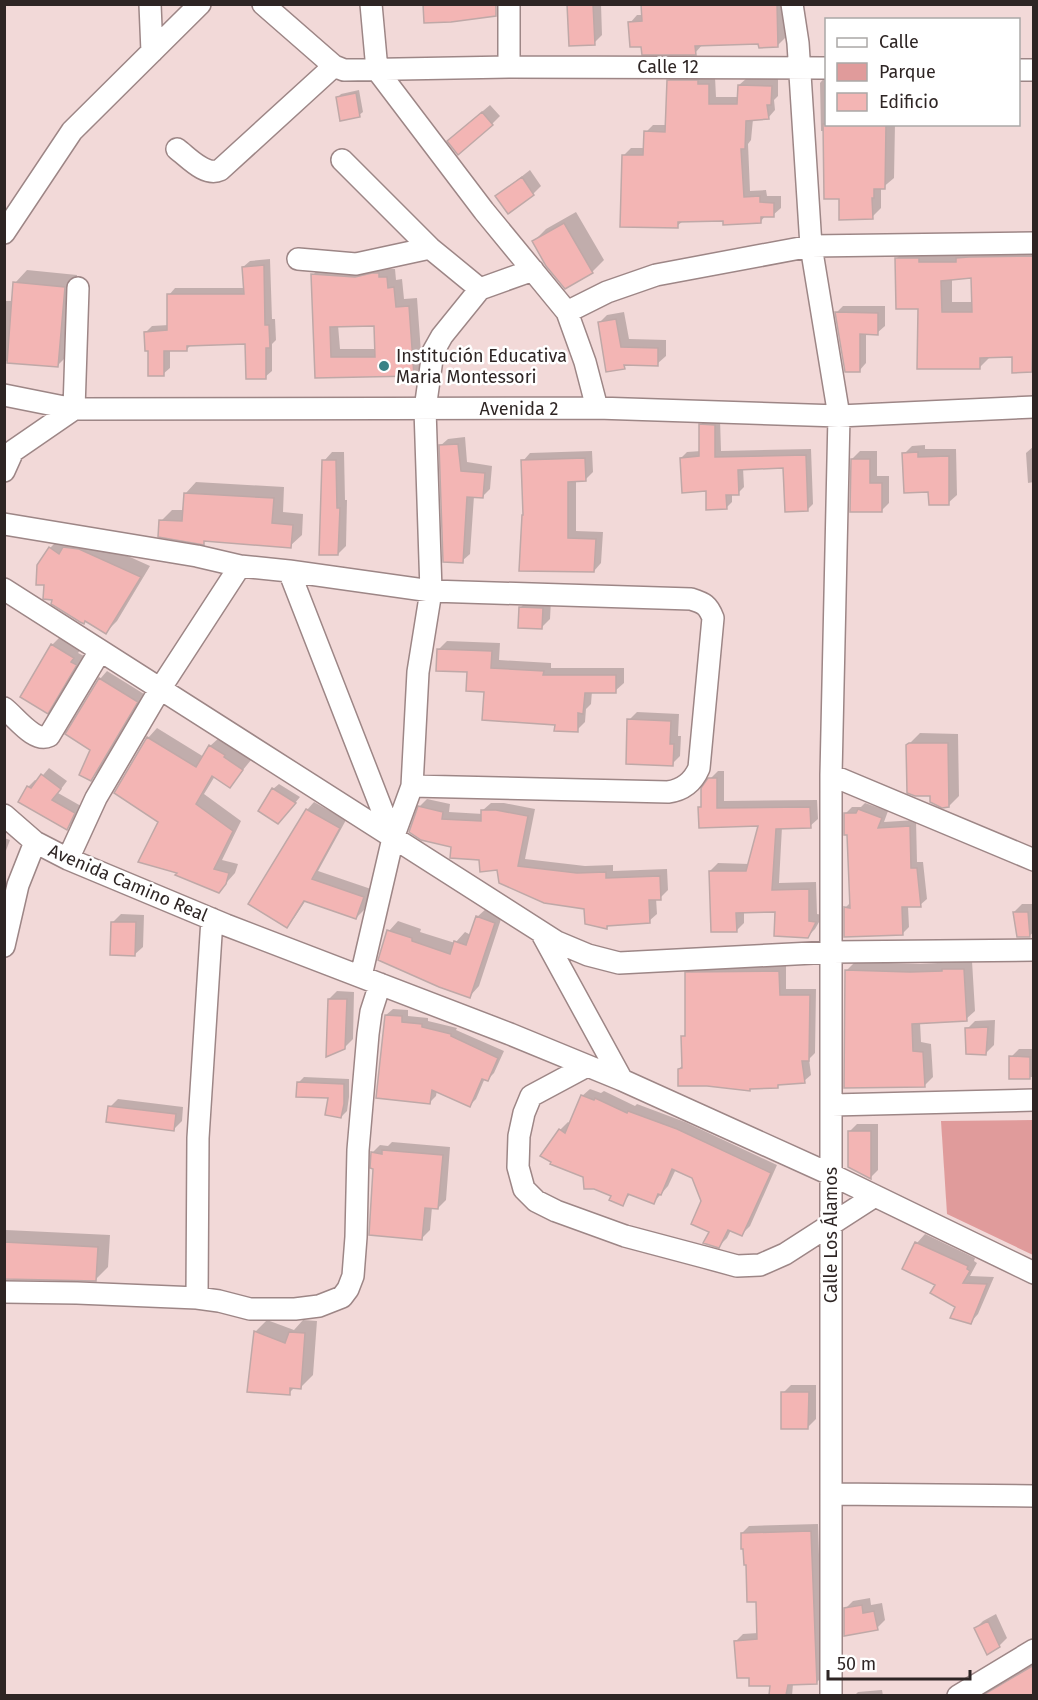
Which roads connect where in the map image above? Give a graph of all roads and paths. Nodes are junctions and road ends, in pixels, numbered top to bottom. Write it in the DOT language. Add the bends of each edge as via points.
graph roads {
  1 [pos="150,4"];
  2 [pos="200,4"];
  3 [pos="263,4"];
  4 [pos="372,4"];
  5 [pos="509,4"];
  6 [pos="792,4"];
  7 [pos="152,52"];
  8 [pos="334,66"];
  9 [pos="509,67"];
  10 [pos="799,68"];
  11 [pos="825,68"];
  12 [pos="377,70"];
  13 [pos="177,149"];
  14 [pos="342,160"];
  15 [pos="4,233"];
  16 [pos="1034,243"];
  17 [pos="811,246"];
  18 [pos="430,248"];
  19 [pos="298,259"];
  20 [pos="533,270"];
  21 [pos="78,288"];
  22 [pos="480,289"];
  23 [pos="567,312"];
  24 [pos="4,395"];
  25 [pos="1034,407"];
  26 [pos="597,408"];
  27 [pos="74,409"];
  28 [pos="425,409"];
  29 [pos="839,416"];
  30 [pos="4,471"];
  31 [pos="4,524"];
  32 [pos="240,566"];
  33 [pos="289,571"];
  34 [pos="4,589"];
  35 [pos="431,591"];
  36 [pos="100,651"];
  37 [pos="160,689"];
  38 [pos="4,708"];
  39 [pos="831,775"];
  40 [pos="412,786"];
  41 [pos="4,815"];
  42 [pos="393,838"];
  43 [pos="35,842"];
  44 [pos="68,859"];
  45 [pos="1034,860"];
  46 [pos="219,922"];
  47 [pos="541,932"];
  48 [pos="4,946"];
  49 [pos="1034,950"];
  50 [pos="831,952"];
  51 [pos="370,980"];
  52 [pos="587,1066"];
  53 [pos="622,1080"];
  54 [pos="1034,1100"];
  55 [pos="832,1105"];
  56 [pos="832,1175"];
  57 [pos="875,1196"];
  58 [pos="831,1224"];
  59 [pos="1034,1273"];
  60 [pos="4,1292"];
  61 [pos="197,1298"];
  62 [pos="831,1494"];
  63 [pos="1034,1496"];
  64 [pos="1034,1650"];
  65 [pos="831,1695"];
  66 [pos="958,1695"];
  1 -- 7 [label="street"];
  2 -- 7 [label="street"];
  3 -- 8 [label="street"];
  4 -- 12 [label="street"];
  5 -- 9 [label="street"];
  6 -- 10 [label="street, Calle Los Álamos"];
  7 -- 15 [label="street" via="72,131"];
  8 -- 12 [label="street, Calle 12" via="344,70"];
  8 -- 13 [label="street" via="220,170 207,172"];
  9 -- 10 [label="street, Calle 12"];
  9 -- 12 [label="street, Calle 12"];
  10 -- 11 [label="street, Calle 12"];
  10 -- 17 [label="street, Calle Los Álamos"];
  12 -- 20 [label="street"];
  14 -- 18 [label="street"];
  16 -- 17 [label="street"];
  17 -- 23 [label="street" via="656,275"];
  17 -- 29 [label="street, Calle Los Álamos"];
  18 -- 19 [label="street" via="356,264"];
  18 -- 22 [label="street"];
  20 -- 22 [label="street"];
  20 -- 23 [label="street"];
  21 -- 27 [label="street"];
  22 -- 28 [label="street" via="433,352"];
  23 -- 26 [label="street"];
  24 -- 27 [label="street, Avenida 2"];
  25 -- 29 [label="street, Avenida 2"];
  26 -- 28 [label="street, Avenida 2"];
  26 -- 29 [label="street, Avenida 2"];
  27 -- 28 [label="street, Avenida 2"];
  27 -- 30 [label="street" via="13,452"];
  28 -- 35 [label="street"];
  29 -- 39 [label="street, Calle Los Álamos"];
  31 -- 32 [label="street"];
  32 -- 33 [label="street"];
  32 -- 37 [label="street"];
  33 -- 35 [label="street"];
  33 -- 42 [label="street"];
  34 -- 36 [label="street"];
  35 -- 40 [label="street" via="418,672"];
  35 -- 40 [label="street" via="691,599 704,603 713,618 699,768 692,781 668,792"];
  36 -- 37 [label="street"];
  36 -- 38 [label="street" via="49,736 35,736"];
  37 -- 42 [label="street"];
  37 -- 44 [label="street" via="96,798"];
  39 -- 45 [label="street"];
  39 -- 50 [label="street, Calle Los Álamos"];
  40 -- 42 [label="street"];
  41 -- 43 [label="street, Avenida Camino Real"];
  42 -- 47 [label="street"];
  42 -- 51 [label="street"];
  43 -- 44 [label="street, Avenida Camino Real"];
  43 -- 48 [label="street" via="18,885"];
  44 -- 46 [label="street, Avenida Camino Real"];
  46 -- 51 [label="street, Avenida Camino Real"];
  46 -- 61 [label="street" via="198,1138"];
  47 -- 50 [label="street" via="588,955 619,963"];
  47 -- 53 [label="street"];
  49 -- 50 [label="street"];
  50 -- 55 [label="street, Calle Los Álamos"];
  51 -- 52 [label="street, Avenida Camino Real"];
  51 -- 61 [label="street" via="356,1237 348,1289 331,1302 295,1309 250,1309"];
  52 -- 53 [label="street, Avenida Camino Real"];
  52 -- 58 [label="street" via="531,1096 524,1113 518,1167 524,1189 536,1201 625,1236 737,1266 759,1265 785,1254"];
  53 -- 56 [label="street, Avenida Camino Real"];
  54 -- 55 [label="street"];
  55 -- 56 [label="street, Calle Los Álamos"];
  56 -- 57 [label="street, Avenida Camino Real"];
  56 -- 58 [label="street, Calle Los Álamos"];
  57 -- 58 [label="street"];
  57 -- 59 [label="street, Avenida Camino Real"];
  58 -- 62 [label="street, Calle Los Álamos"];
  60 -- 61 [label="street"];
  62 -- 63 [label="street"];
  62 -- 65 [label="street, Calle Los Álamos"];
  64 -- 66 [label="street"];
}
